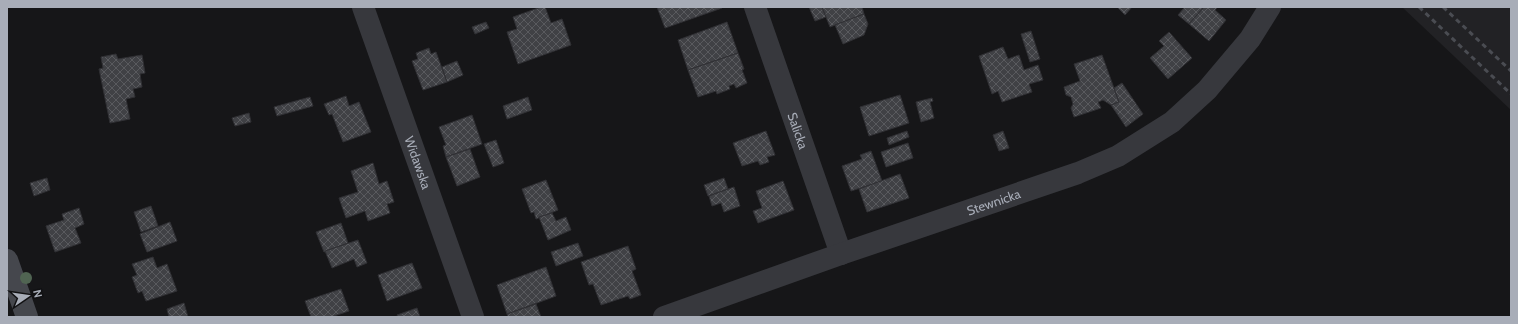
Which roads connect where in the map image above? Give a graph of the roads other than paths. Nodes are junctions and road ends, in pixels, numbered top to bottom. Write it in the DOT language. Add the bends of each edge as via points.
graph roads {
  1 [pos="363,7"];
  2 [pos="755,7"];
  3 [pos="1270,7"];
  4 [pos="841,254"];
  5 [pos="7,260"];
  6 [pos="27,317"];
  7 [pos="473,317"];
  8 [pos="664,317"];
  1 -- 7 [label="street, Widawska"];
  2 -- 4 [label="street, Salicka"];
  3 -- 4 [label="street, Stewnicka" via="1250,38 1207,90 1172,122 1118,156 1078,173"];
  4 -- 8 [label="street, Stewnicka"];
  5 -- 6 [label="street"];
}
